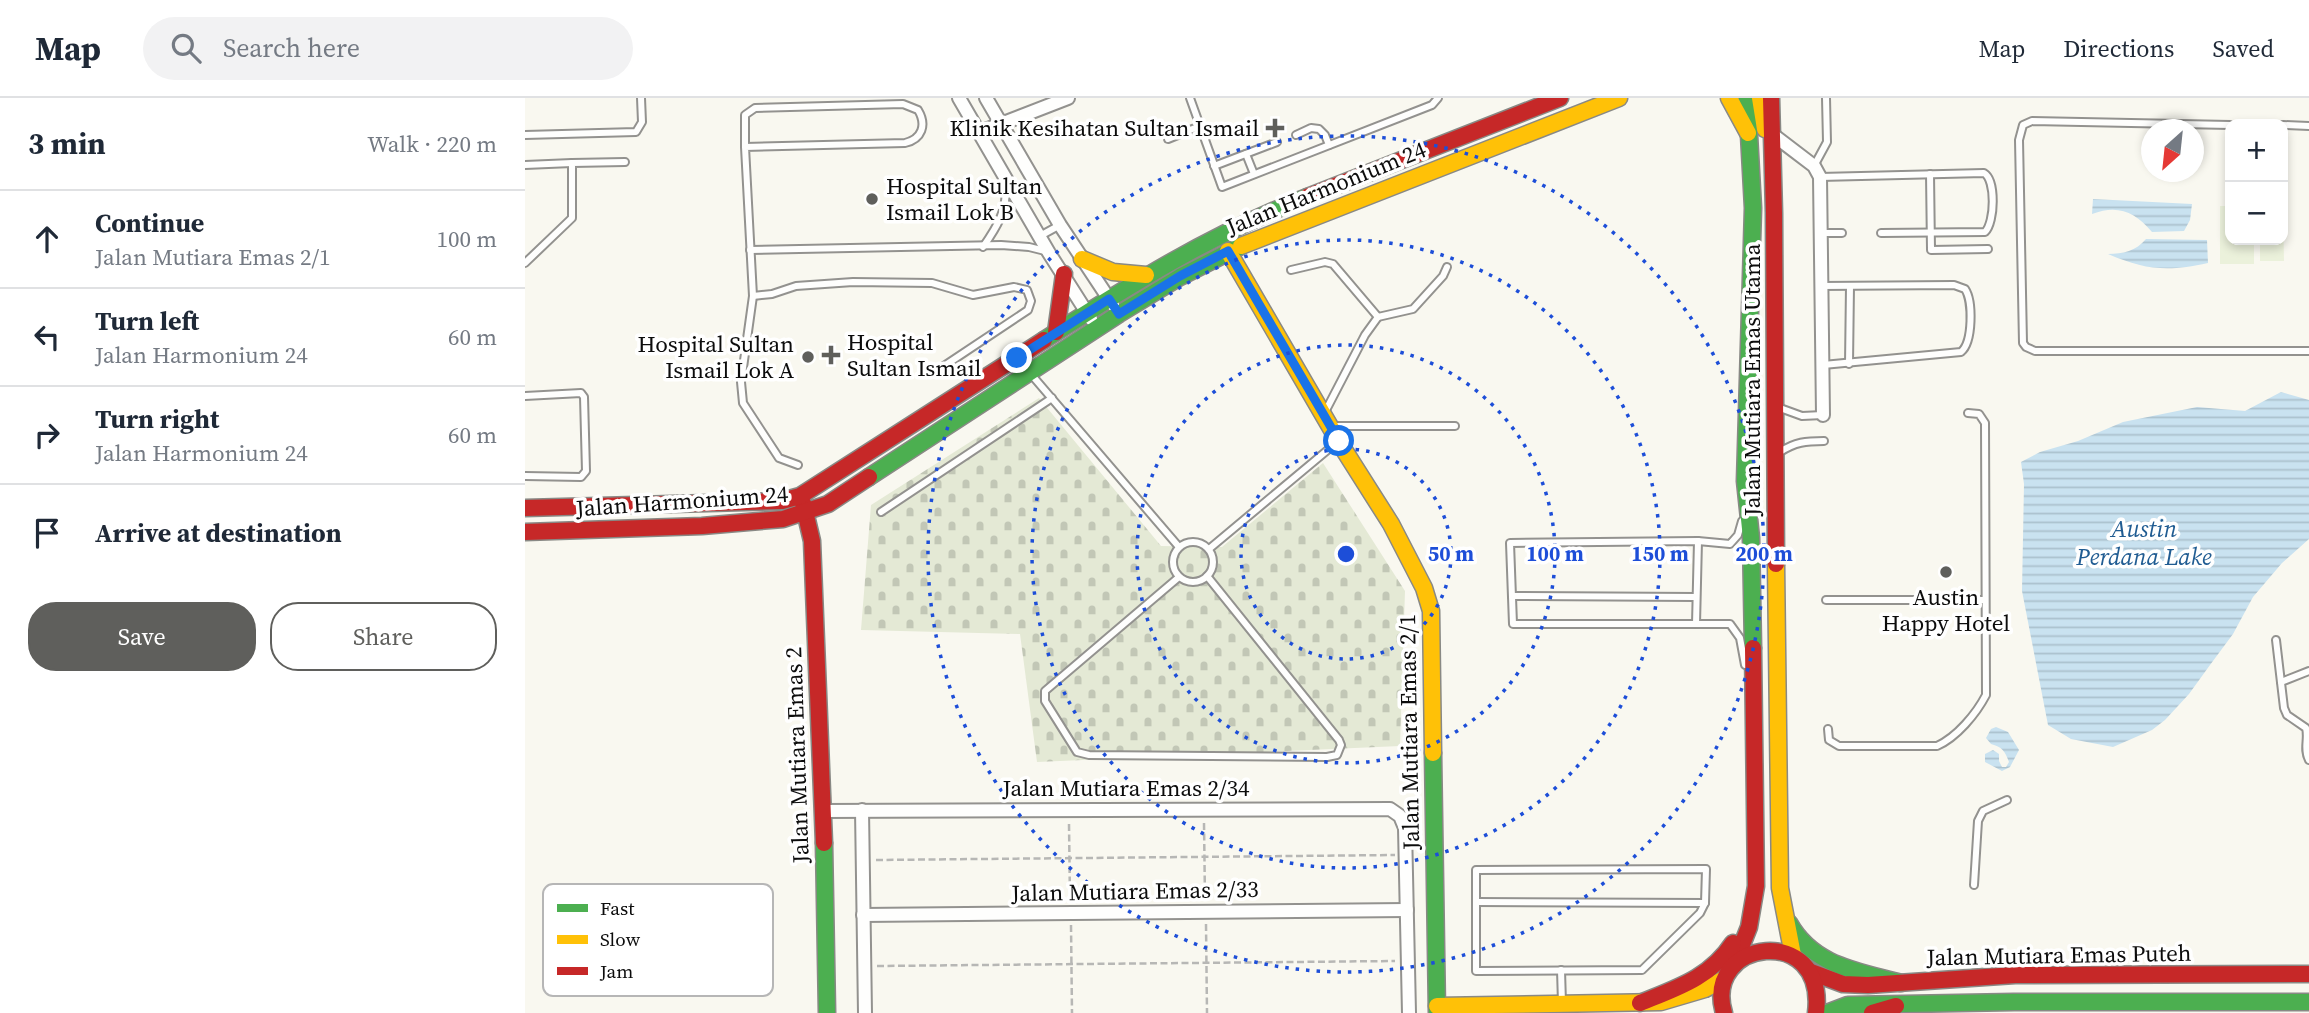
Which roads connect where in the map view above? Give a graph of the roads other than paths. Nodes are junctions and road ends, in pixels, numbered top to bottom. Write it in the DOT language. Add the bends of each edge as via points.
graph roads {
  1 [pos="641,98"];
  2 [pos="838,98"];
  3 [pos="960,98"];
  4 [pos="986,98"];
  5 [pos="1069,98"];
  6 [pos="1190,98"];
  7 [pos="1438,98"];
  8 [pos="1560,98"];
  9 [pos="1619,98"];
  10 [pos="1729,98"];
  11 [pos="1747,98"];
  12 [pos="1760,98"];
  13 [pos="1826,98"];
  14 [pos="1773,103"];
  15 [pos="839,107"];
  16 [pos="1002,123"];
  17 [pos="2225,125"];
  18 [pos="2288,125"];
  19 [pos="1201,126"];
  20 [pos="2309,126"];
  21 [pos="980,132"];
  22 [pos="525,135"];
  23 [pos="1296,135"];
  24 [pos="1750,136"];
  25 [pos="1168,139"];
  26 [pos="1773,141"];
  27 [pos="1277,142"];
  28 [pos="1329,145"];
  29 [pos="744,147"];
  30 [pos="1246,154"];
  31 [pos="625,162"];
  32 [pos="572,163"];
  33 [pos="525,165"];
  34 [pos="1214,166"];
  35 [pos="1817,171"];
  36 [pos="1254,174"];
  37 [pos="1930,174"];
  38 [pos="1005,177"];
  39 [pos="1060,225"];
  40 [pos="1930,232"];
  41 [pos="1821,233"];
  42 [pos="1842,233"];
  43 [pos="1881,233"];
  44 [pos="1040,236"];
  45 [pos="983,247"];
  46 [pos="1988,249"];
  47 [pos="750,250"];
  48 [pos="1228,251"];
  49 [pos="1049,253"];
  50 [pos="1082,259"];
  51 [pos="525,263"];
  52 [pos="1447,267"];
  53 [pos="1291,270"];
  54 [pos="1064,274"];
  55 [pos="1146,275"];
  56 [pos="1821,286"];
  57 [pos="1850,286"];
  58 [pos="753,296"];
  59 [pos="1109,299"];
  60 [pos="1087,312"];
  61 [pos="1119,314"];
  62 [pos="1378,317"];
  63 [pos="1097,328"];
  64 [pos="1056,332"];
  65 [pos="2309,352"];
  66 [pos="1849,364"];
  67 [pos="1822,365"];
  68 [pos="944,366"];
  69 [pos="1030,372"];
  70 [pos="525,396"];
  71 [pos="1052,398"];
  72 [pos="1775,406"];
  73 [pos="1968,413"];
  74 [pos="1823,415"];
  75 [pos="1327,420"];
  76 [pos="1455,425"];
  77 [pos="1339,441"];
  78 [pos="1824,441"];
  79 [pos="1776,455"];
  80 [pos="798,465"];
  81 [pos="525,476"];
  82 [pos="1745,481"];
  83 [pos="800,496"];
  84 [pos="525,508"];
  85 [pos="881,512"];
  86 [pos="807,514"];
  87 [pos="525,532"];
  88 [pos="1698,541"];
  89 [pos="1179,547"];
  90 [pos="1209,549"];
  91 [pos="1207,576"];
  92 [pos="1179,577"];
  93 [pos="1511,596"];
  94 [pos="1696,597"];
  95 [pos="1826,600"];
  96 [pos="1984,600"];
  97 [pos="1696,624"];
  98 [pos="2276,640"];
  99 [pos="2309,671"];
  100 [pos="2281,682"];
  101 [pos="1753,703"];
  102 [pos="1828,729"];
  103 [pos="2309,760"];
  104 [pos="2007,800"];
  105 [pos="862,810"];
  106 [pos="823,811"];
  107 [pos="1974,885"];
  108 [pos="1756,887"];
  109 [pos="1780,888"];
  110 [pos="1476,902"];
  111 [pos="1705,903"];
  112 [pos="1407,910"];
  113 [pos="863,915"];
  114 [pos="1793,955"];
  115 [pos="1734,965"];
  116 [pos="1561,970"];
  117 [pos="1811,972"];
  118 [pos="2309,974"];
  119 [pos="2192,975"];
  120 [pos="1724,979"];
  121 [pos="1901,982"];
  122 [pos="2192,1002"];
  123 [pos="2254,1002"];
  124 [pos="2309,1002"];
  125 [pos="1640,1003"];
  126 [pos="1562,1004"];
  127 [pos="1896,1006"];
  128 [pos="1437,1010"];
  129 [pos="2275,1012"];
  130 [pos="827,1013"];
  131 [pos="865,1013"];
  132 [pos="1409,1013"];
  133 [pos="1724,1013"];
  134 [pos="1816,1013"];
  135 [pos="1826,1013"];
  136 [pos="1872,1013"];
  1 -- 22 [label="lane" via="642,122 636,132"];
  2 -- 15 [label="lane"];
  3 -- 21 [label="street"];
  4 -- 16 [label="street"];
  5 -- 16 [label="street"];
  6 -- 19 [label="lane"];
  7 -- 28 [label="lane" via="1432,105"];
  8 -- 55 [label="street, Jalan Harmonium 24" via="1281,207"];
  9 -- 48 [label="street, Jalan Harmonium 24"];
  10 -- 24 [label="street"];
  11 -- 24 [label="street, Jalan Mutiara Emas Utama"];
  12 -- 26 [label="street" via="1766,133"];
  13 -- 35 [label="lane" via="1827,142"];
  14 -- 26 [label="street, Jalan Mutiara Emas Utama"];
  15 -- 29 [label="lane" via="751,109 744,118"];
  15 -- 29 [label="lane" via="908,105 921,115 922,129 916,139 905,144"];
  16 -- 21 [label="street"];
  16 -- 39 [label="street"];
  17 -- 65 [label="lane" via="2032,121 2023,125 2019,140 2024,343 2035,351"];
  18 -- 20 [label="lane"];
  19 -- 25 [label="lane"];
  19 -- 34 [label="lane"];
  21 -- 38 [label="street"];
  23 -- 28 [label="lane" via="1319,129"];
  24 -- 82 [label="street, Jalan Mutiara Emas Utama" via="1753,208"];
  26 -- 35 [label="street"];
  26 -- 72 [label="street, Jalan Mutiara Emas Utama"];
  27 -- 30 [label="lane"];
  28 -- 36 [label="lane"];
  29 -- 47 [label="lane"];
  30 -- 34 [label="lane"];
  30 -- 36 [label="lane"];
  31 -- 32 [label="lane"];
  32 -- 33 [label="lane"];
  32 -- 51 [label="lane" via="572,218"];
  34 -- 36 [label="lane" via="1222,187"];
  35 -- 37 [label="lane"];
  35 -- 41 [label="street"];
  37 -- 40 [label="lane"];
  37 -- 40 [label="lane" via="1984,173 1992,183 1991,222 1985,232"];
  38 -- 44 [label="street"];
  38 -- 45 [label="lane" via="1005,209"];
  39 -- 44 [label="lane"];
  39 -- 50 [label="street"];
  40 -- 43 [label="lane"];
  40 -- 46 [label="lane" via="1931,250"];
  41 -- 42 [label="lane"];
  41 -- 56 [label="street"];
  44 -- 49 [label="street"];
  45 -- 47 [label="lane"];
  45 -- 49 [label="lane" via="1029,247"];
  47 -- 58 [label="lane"];
  48 -- 61 [label="street, Jalan Harmonium 24"];
  48 -- 75 [label="street, Jalan Mutiara Emas 2/1"];
  49 -- 54 [label="street"];
  50 -- 55 [label="street" via="1118,275"];
  50 -- 59 [label="street"];
  52 -- 62 [label="lane" via="1413,309"];
  53 -- 62 [label="lane" via="1332,264"];
  54 -- 60 [label="street"];
  54 -- 64 [label="street"];
  55 -- 59 [label="street, Jalan Harmonium 24"];
  56 -- 57 [label="lane"];
  56 -- 67 [label="street"];
  57 -- 66 [label="lane"];
  57 -- 66 [label="lane" via="1960,285 1968,293 1969,339 1966,349 1956,354"];
  58 -- 68 [label="lane" via="796,286 853,282 932,283 973,295 1014,287 1027,290 1028,310"];
  58 -- 80 [label="lane" via="741,382 743,403 779,458"];
  59 -- 60 [label="street, Jalan Harmonium 24"];
  59 -- 61 [label="street"];
  60 -- 63 [label="street"];
  60 -- 64 [label="street, Jalan Harmonium 24"];
  61 -- 63 [label="street, Jalan Harmonium 24"];
  62 -- 75 [label="lane" via="1365,335"];
  63 -- 69 [label="street, Jalan Harmonium 24"];
  64 -- 83 [label="street, Jalan Harmonium 24"];
  66 -- 67 [label="lane"];
  67 -- 74 [label="street"];
  69 -- 71 [label="lane"];
  69 -- 86 [label="street, Jalan Harmonium 24"];
  70 -- 81 [label="lane" via="581,393 586,471 581,477"];
  71 -- 85 [label="lane"];
  71 -- 89 [label="lane"];
  72 -- 74 [label="lane" via="1802,416"];
  72 -- 79 [label="street, Jalan Mutiara Emas Utama"];
  73 -- 96 [label="lane" via="1983,416 1985,423"];
  75 -- 76 [label="lane"];
  75 -- 77 [label="street, Jalan Mutiara Emas 2/1"];
  77 -- 90 [label="lane"];
  77 -- 128 [label="street, Jalan Mutiara Emas 2/1" via="1414,563 1431,611"];
  78 -- 79 [label="lane" via="1794,443"];
  79 -- 109 [label="street, Jalan Mutiara Emas Utama"];
  82 -- 88 [label="lane" via="1738,535 1730,544"];
  82 -- 101 [label="street, Jalan Mutiara Emas Utama" via="1751,538"];
  83 -- 84 [label="street, Jalan Harmonium 24" via="782,501"];
  83 -- 86 [label="street, Jalan Mutiara Emas 2"];
  86 -- 87 [label="street, Jalan Harmonium 24" via="758,523"];
  86 -- 106 [label="street, Jalan Mutiara Emas 2" via="812,541"];
  88 -- 93 [label="lane" via="1510,543"];
  88 -- 94 [label="lane"];
  89 -- 90 [label="lane" via="1194,541"];
  89 -- 92 [label="lane" via="1172,562"];
  90 -- 91 [label="lane" via="1213,563"];
  91 -- 92 [label="lane" via="1193,582"];
  91 -- 92 [label="lane" via="1339,740 1337,755 1077,752 1045,701 1045,691"];
  93 -- 94 [label="lane"];
  93 -- 97 [label="lane" via="1513,624"];
  94 -- 97 [label="lane"];
  95 -- 96 [label="lane"];
  96 -- 102 [label="lane" via="1986,695 1978,711 1944,742 1934,747 1839,746 1829,740"];
  97 -- 101 [label="lane" via="1730,624 1740,638"];
  98 -- 100 [label="lane"];
  99 -- 100 [label="lane"];
  100 -- 103 [label="lane" via="2287,715 2307,732"];
  101 -- 108 [label="street, Jalan Mutiara Emas Utama"];
  104 -- 107 [label="lane" via="1983,811 1978,821"];
  105 -- 106 [label="street, Jalan Mutiara Emas 2/34"];
  105 -- 112 [label="street, Jalan Mutiara Emas 2/34" via="1390,809 1403,822"];
  105 -- 113 [label="street"];
  106 -- 130 [label="street, Jalan Mutiara Emas 2"];
  108 -- 115 [label="street, Jalan Mutiara Emas Utama" via="1754,914"];
  108 -- 125 [label="street" via="1720,962 1704,977"];
  109 -- 114 [label="street, Jalan Mutiara Emas Utama"];
  109 -- 121 [label="street" via="1791,929 1806,946 1827,962"];
  110 -- 111 [label="lane"];
  110 -- 111 [label="lane" via="1476,870 1706,869"];
  110 -- 116 [label="lane" via="1476,971"];
  111 -- 116 [label="lane" via="1642,970"];
  112 -- 113 [label="street, Jalan Mutiara Emas 2/33"];
  112 -- 132 [label="street"];
  113 -- 131 [label="street"];
  114 -- 115 [label="street" via="1768,949 1744,956"];
  114 -- 117 [label="street"];
  115 -- 120 [label="street"];
  116 -- 126 [label="lane"];
  117 -- 121 [label="street, Jalan Mutiara Emas Puteh" via="1843,984"];
  117 -- 134 [label="street" via="1819,996"];
  118 -- 119 [label="street, Jalan Mutiara Emas Puteh"];
  119 -- 121 [label="street, Jalan Mutiara Emas Puteh" via="2015,975"];
  119 -- 122 [label="street"];
  120 -- 125 [label="street" via="1661,1002"];
  120 -- 133 [label="street"];
  122 -- 123 [label="street, Jalan Mutiara Emas Puteh"];
  122 -- 127 [label="street, Jalan Mutiara Emas Puteh"];
  123 -- 124 [label="street, Jalan Mutiara Emas Puteh"];
  123 -- 129 [label="lane"];
  125 -- 126 [label="street"];
  126 -- 128 [label="street"];
  127 -- 135 [label="street, Jalan Mutiara Emas Puteh" via="1848,1005"];
  127 -- 136 [label="street"];
}
